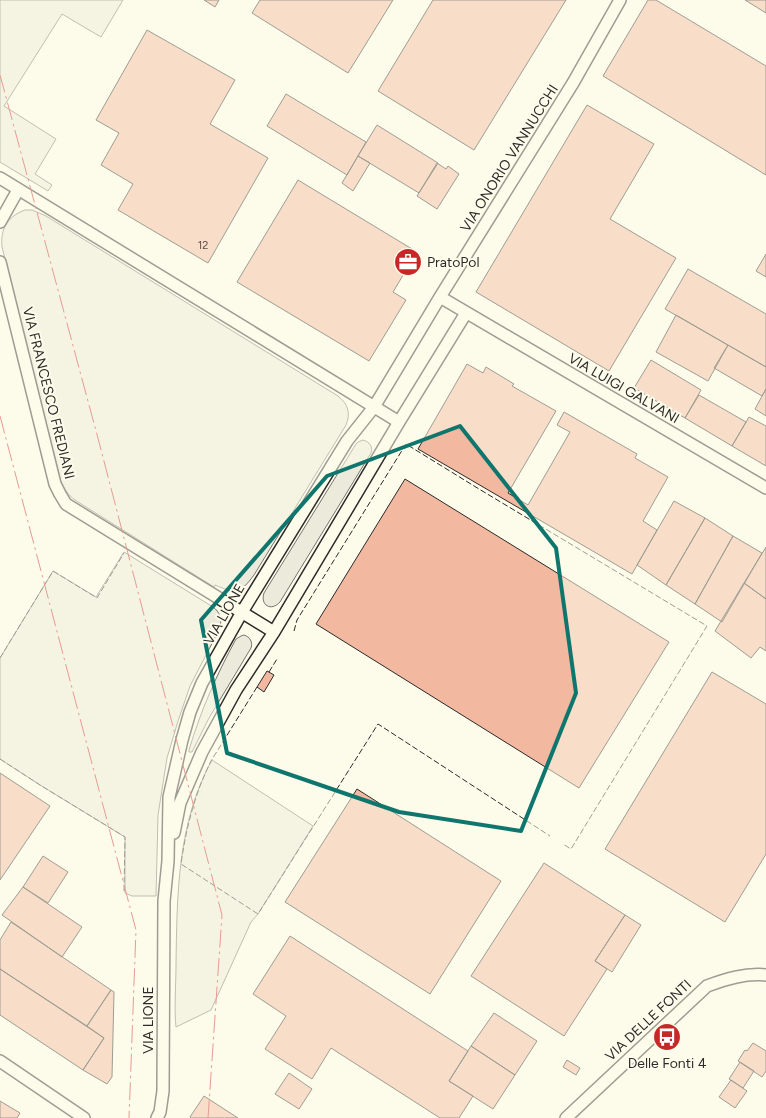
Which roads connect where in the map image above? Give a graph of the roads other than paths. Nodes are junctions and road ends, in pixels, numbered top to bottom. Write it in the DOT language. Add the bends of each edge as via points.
graph roads {
  1 [pos="620,0"];
  2 [pos="0,178"];
  3 [pos="18,190"];
  4 [pos="0,222"];
  5 [pos="0,262"];
  6 [pos="440,297"];
  7 [pos="466,313"];
  8 [pos="374,407"];
  9 [pos="399,422"];
  10 [pos="766,488"];
  11 [pos="242,612"];
  12 [pos="274,632"];
  13 [pos="168,861"];
  14 [pos="766,974"];
  15 [pos="0,1061"];
  16 [pos="84,1118"];
  17 [pos="157,1118"];
  18 [pos="566,1118"];
  1 -- 6 [label="street, VIA ONORIO VANNUCCHI"];
  2 -- 3 [label="street"];
  3 -- 4 [label="street"];
  3 -- 8 [label="street"];
  5 -- 11 [label="street, VIA FRANCESCO FREDIANI" via="55,484 66,504"];
  6 -- 7 [label="street, VIA LUIGI GALVANI"];
  6 -- 8 [label="street, VIA ONORIO VANNUCCHI"];
  7 -- 9 [label="street"];
  7 -- 10 [label="street, VIA LUIGI GALVANI"];
  8 -- 9 [label="street"];
  8 -- 11 [label="street, VIA LIONE" via="347,441"];
  9 -- 12 [label="street, VIA LIONE"];
  11 -- 12 [label="street, VIA FRANCESCO FREDIANI"];
  11 -- 13 [label="street, VIA LIONE" via="190,712 169,797"];
  12 -- 13 [label="street, VIA LIONE" via="236,690 202,752 180,803"];
  13 -- 17 [label="street, VIA LIONE" via="164,901 162,1091"];
  14 -- 18 [label="street, VIA DELLE FONTI" via="735,976 707,986"];
  15 -- 16 [label="street"];
}
